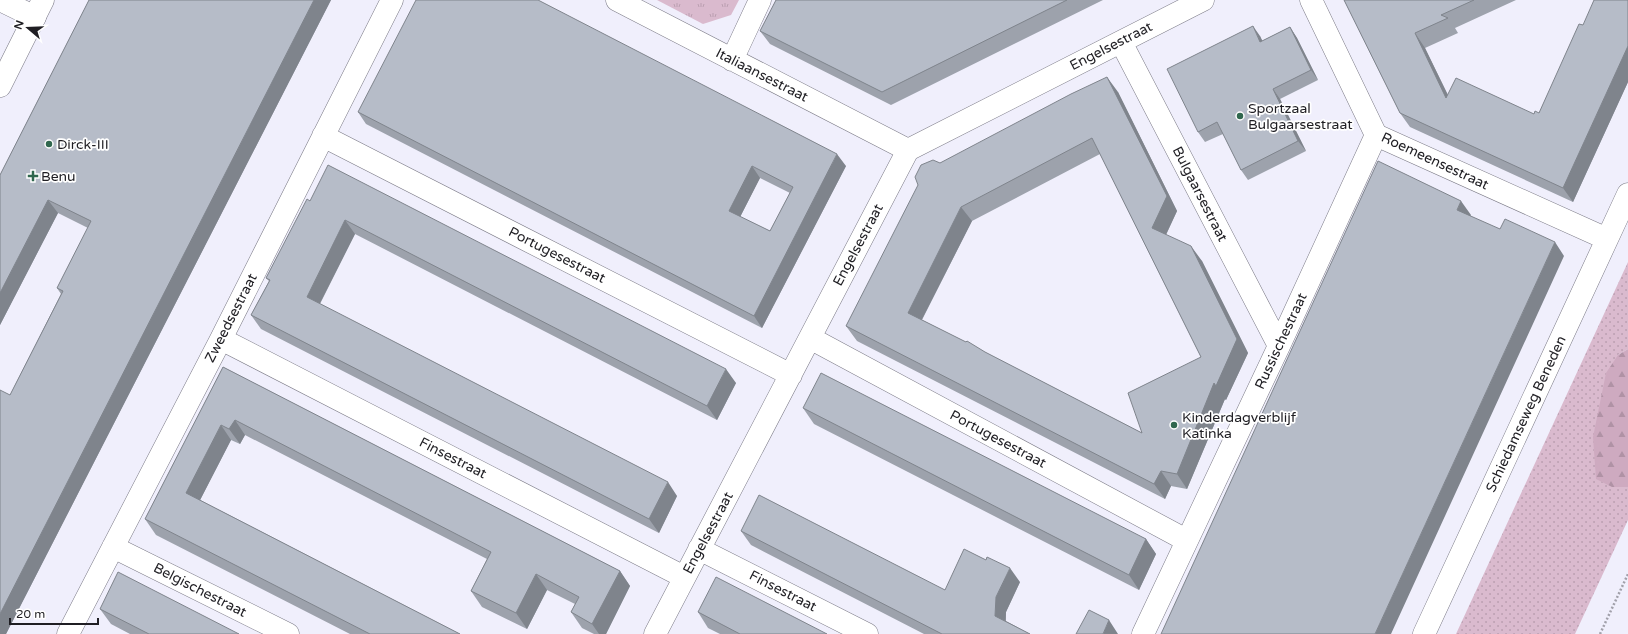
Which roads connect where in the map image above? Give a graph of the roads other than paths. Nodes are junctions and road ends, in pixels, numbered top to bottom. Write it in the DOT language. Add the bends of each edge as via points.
graph roads {
  1 [pos="0,0"];
  2 [pos="392,0"];
  3 [pos="617,0"];
  4 [pos="760,0"];
  5 [pos="1202,0"];
  6 [pos="1311,0"];
  7 [pos="39,9"];
  8 [pos="1121,42"];
  9 [pos="732,60"];
  10 [pos="0,86"];
  11 [pos="1376,134"];
  12 [pos="322,136"];
  13 [pos="908,150"];
  14 [pos="1628,194"];
  15 [pos="1607,239"];
  16 [pos="810,338"];
  17 [pos="221,339"];
  18 [pos="1279,346"];
  19 [pos="791,375"];
  20 [pos="1186,540"];
  21 [pos="113,547"];
  22 [pos="699,549"];
  23 [pos="684,577"];
  24 [pos="68,634"];
  25 [pos="288,634"];
  26 [pos="655,634"];
  27 [pos="867,634"];
  28 [pos="1143,634"];
  29 [pos="1424,634"];
  1 -- 7 [label="street"];
  2 -- 12 [label="street, Zweedsestraat"];
  3 -- 9 [label="street, Italiaansestraat"];
  4 -- 9 [label="street"];
  5 -- 8 [label="street, Engelsestraat"];
  6 -- 11 [label="street, Roemeensestraat"];
  7 -- 10 [label="street"];
  8 -- 13 [label="street, Engelsestraat"];
  8 -- 18 [label="street, Bulgaarsestraat"];
  9 -- 13 [label="street, Italiaansestraat"];
  11 -- 15 [label="street, Roemeensestraat"];
  11 -- 18 [label="street, Russischestraat"];
  12 -- 17 [label="street, Zweedsestraat"];
  12 -- 19 [label="street, Portugesestraat"];
  13 -- 16 [label="street, Engelsestraat"];
  14 -- 15 [label="street, Schiedamseweg Beneden"];
  15 -- 29 [label="street, Schiedamseweg Beneden"];
  16 -- 19 [label="street, Engelsestraat"];
  16 -- 20 [label="street, Portugesestraat"];
  17 -- 21 [label="street, Zweedsestraat"];
  17 -- 23 [label="street, Finsestraat"];
  18 -- 20 [label="street, Russischestraat"];
  19 -- 22 [label="street, Engelsestraat"];
  20 -- 28 [label="street, Russischestraat"];
  21 -- 24 [label="street, Zweedsestraat"];
  21 -- 25 [label="street, Belgischestraat"];
  22 -- 23 [label="street, Engelsestraat"];
  22 -- 27 [label="street, Finsestraat"];
  23 -- 26 [label="street, Engelsestraat"];
}
